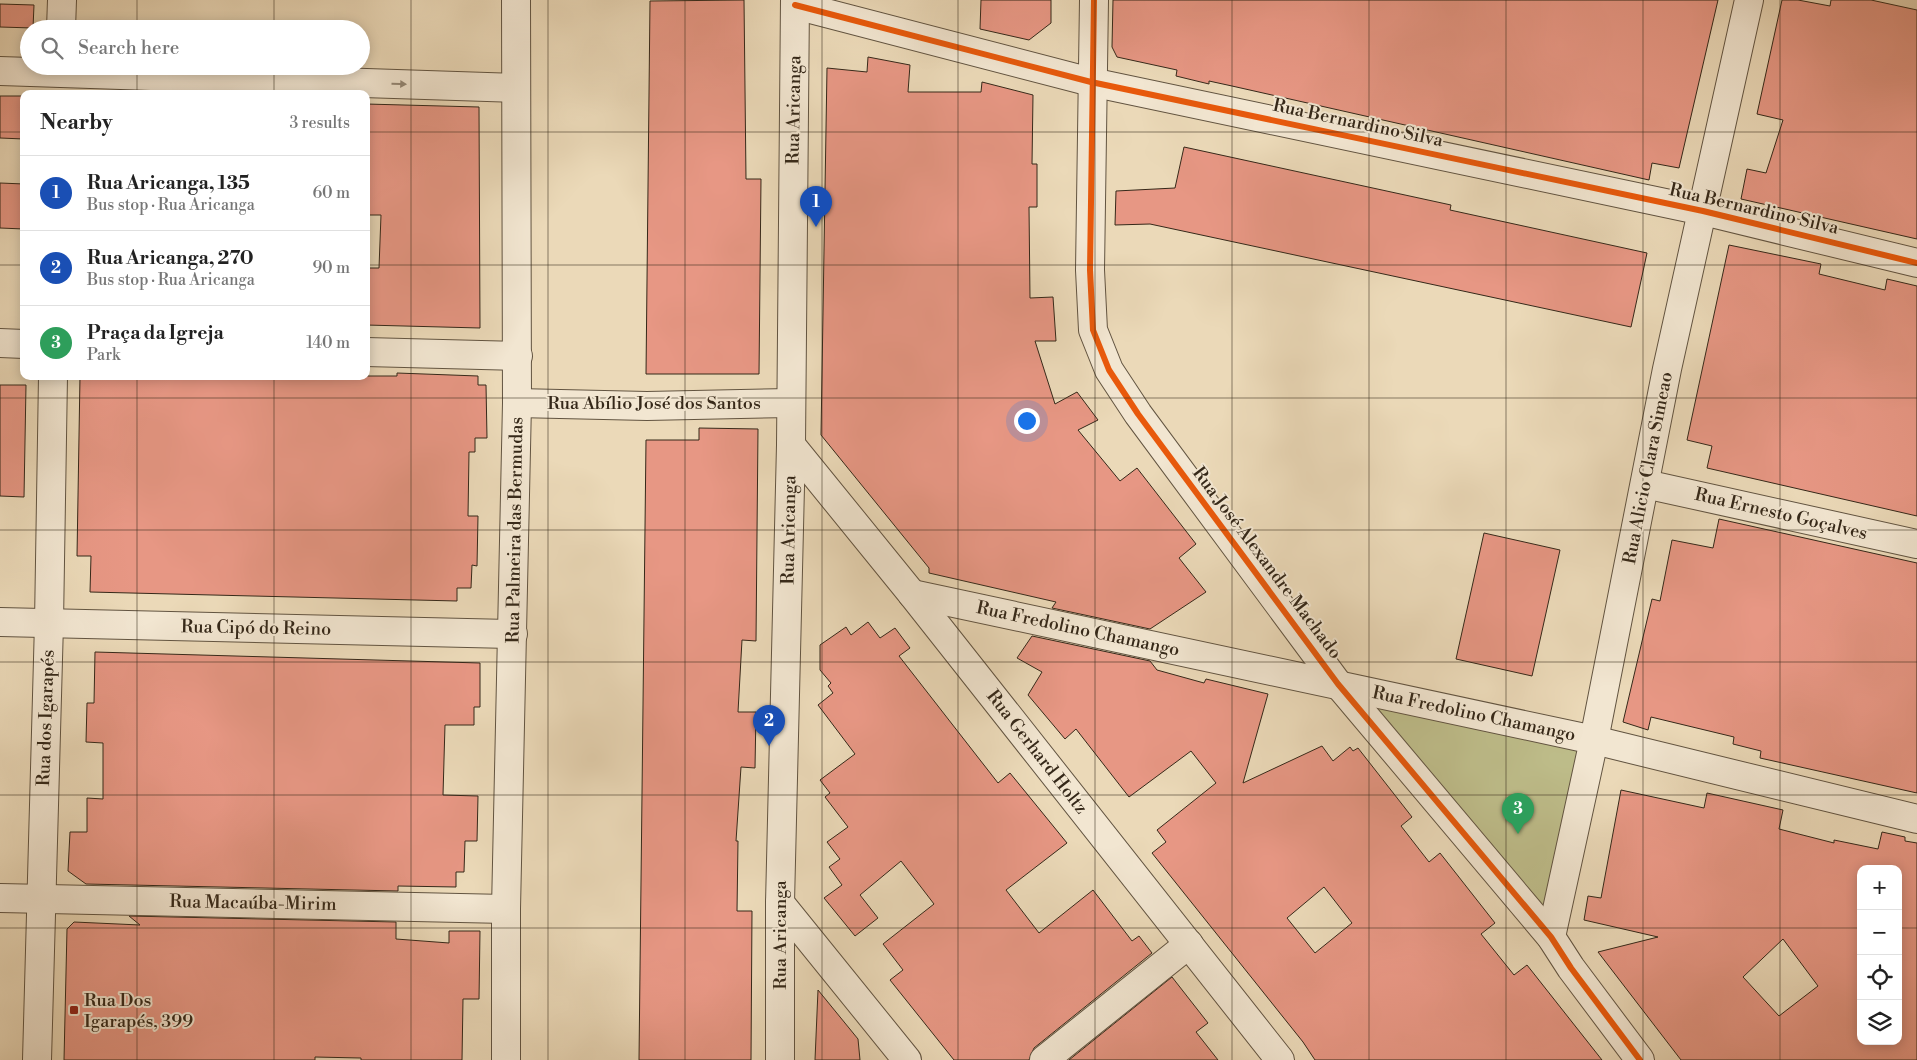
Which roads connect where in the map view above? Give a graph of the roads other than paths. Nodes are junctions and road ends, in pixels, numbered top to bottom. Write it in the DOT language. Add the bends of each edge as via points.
graph roads {
  1 [pos="62,0"];
  2 [pos="516,0"];
  3 [pos="1094,0"];
  4 [pos="1749,0"];
  5 [pos="795,2"];
  6 [pos="61,20"];
  7 [pos="0,71"];
  8 [pos="20,73"];
  9 [pos="34,75"];
  10 [pos="60,78"];
  11 [pos="1091,82"];
  12 [pos="516,88"];
  13 [pos="1703,211"];
  14 [pos="1917,263"];
  15 [pos="0,343"];
  16 [pos="20,344"];
  17 [pos="370,352"];
  18 [pos="518,356"];
  19 [pos="53,380"];
  20 [pos="517,403"];
  21 [pos="791,403"];
  22 [pos="791,446"];
  23 [pos="1644,484"];
  24 [pos="1917,544"];
  25 [pos="912,594"];
  26 [pos="0,622"];
  27 [pos="49,624"];
  28 [pos="513,634"];
  29 [pos="1338,684"];
  30 [pos="1594,740"];
  31 [pos="1917,819"];
  32 [pos="0,898"];
  33 [pos="40,898"];
  34 [pos="780,903"];
  35 [pos="506,909"];
  36 [pos="1551,937"];
  37 [pos="1189,944"];
  38 [pos="37,1060"];
  39 [pos="506,1060"];
  40 [pos="780,1060"];
  41 [pos="907,1060"];
  42 [pos="1044,1060"];
  43 [pos="1280,1060"];
  44 [pos="1640,1060"];
  1 -- 6 [label="street"];
  2 -- 12 [label="street, Rua Palmeira das Bermudas"];
  3 -- 11 [label="street, Rua José Alexandre Machado"];
  4 -- 13 [label="street, Rua Alicio Clara Simeao"];
  5 -- 11 [label="street, Rua Bernardino Silva"];
  5 -- 21 [label="street, Rua Aricanga"];
  7 -- 8 [label="street"];
  9 -- 10 [label="street"];
  10 -- 12 [label="street, one-way"];
  11 -- 13 [label="street, Rua Bernardino Silva"];
  11 -- 29 [label="street, Rua José Alexandre Machado" via="1090,270 1093,330 1109,370"];
  12 -- 18 [label="street, Rua Palmeira das Bermudas"];
  13 -- 14 [label="street, Rua Bernardino Silva"];
  13 -- 23 [label="street, Rua Alicio Clara Simeao"];
  15 -- 16 [label="street"];
  17 -- 18 [label="street"];
  18 -- 20 [label="street, Rua Palmeira das Bermudas"];
  19 -- 27 [label="street, Rua dos Igarapés"];
  20 -- 21 [label="street, Rua Abílio José dos Santos" via="647,406"];
  20 -- 28 [label="street, Rua Palmeira das Bermudas"];
  21 -- 22 [label="street, Rua Aricanga"];
  22 -- 25 [label="street, Rua Gerhard Holtz"];
  22 -- 34 [label="street, Rua Aricanga"];
  23 -- 24 [label="street, Rua Ernesto Goçalves"];
  23 -- 30 [label="street, Rua Alicio Clara Simeao"];
  25 -- 29 [label="street, Rua Fredolino Chamango"];
  25 -- 37 [label="street, Rua Gerhard Holtz"];
  26 -- 27 [label="street, Rua Cipó do Reino"];
  27 -- 28 [label="street, Rua Cipó do Reino"];
  27 -- 33 [label="street, Rua dos Igarapés"];
  28 -- 35 [label="street, Rua Palmeira das Bermudas"];
  29 -- 30 [label="street, Rua Fredolino Chamango"];
  29 -- 36 [label="street, Rua José Alexandre Machado"];
  30 -- 31 [label="street, Rua Fredolino Chamango"];
  30 -- 36 [label="street, Rua Alicio Clara Simeao"];
  32 -- 33 [label="street, Rua Macaúba-Mirim"];
  33 -- 35 [label="street, Rua Macaúba-Mirim"];
  33 -- 38 [label="street, Rua dos Igarapés"];
  34 -- 40 [label="street, Rua Aricanga"];
  34 -- 41 [label="street"];
  35 -- 39 [label="street, Rua Palmeira das Bermudas"];
  36 -- 44 [label="street, Rua José Alexandre Machado"];
  37 -- 42 [label="street"];
  37 -- 43 [label="street, Rua Gerhard Holtz"];
}
